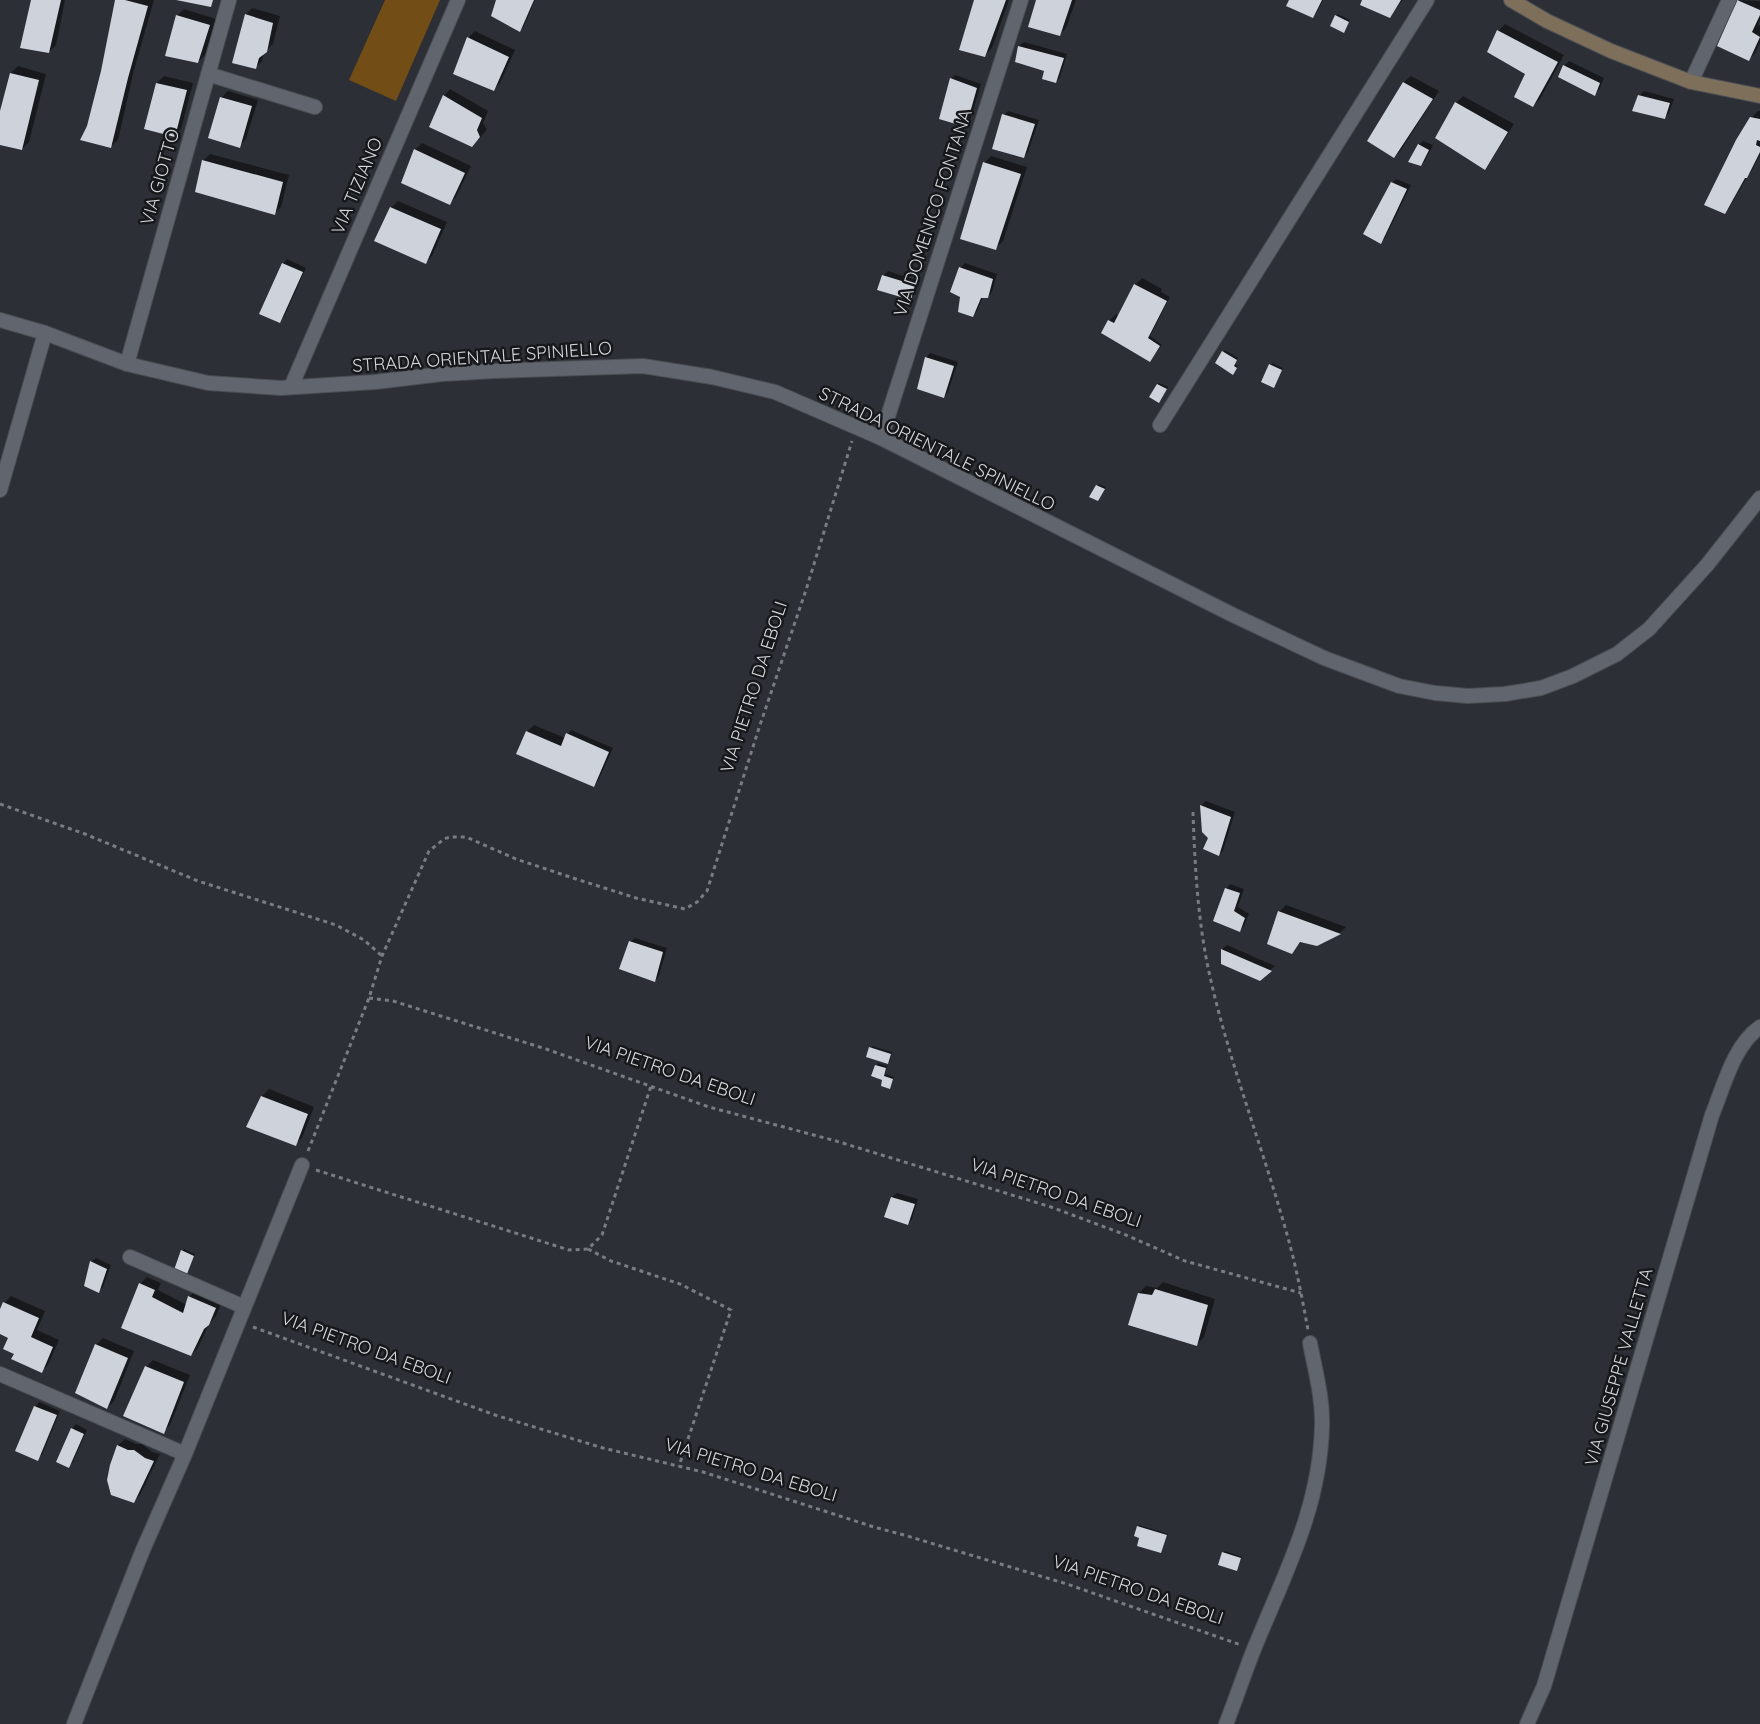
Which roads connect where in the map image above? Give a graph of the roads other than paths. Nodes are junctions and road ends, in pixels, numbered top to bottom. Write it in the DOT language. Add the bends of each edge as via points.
graph roads {
  1 [pos="229,0"];
  2 [pos="458,0"];
  3 [pos="1021,0"];
  4 [pos="1427,0"];
  5 [pos="1511,0"];
  6 [pos="1729,0"];
  7 [pos="208,74"];
  8 [pos="1691,82"];
  9 [pos="1760,96"];
  10 [pos="314,107"];
  11 [pos="0,320"];
  12 [pos="45,333"];
  13 [pos="127,364"];
  14 [pos="291,387"];
  15 [pos="1160,425"];
  16 [pos="881,438"];
  17 [pos="0,490"];
  18 [pos="1760,498"];
  19 [pos="1760,1027"];
  20 [pos="302,1165"];
  21 [pos="130,1257"];
  22 [pos="244,1307"];
  23 [pos="1310,1343"];
  24 [pos="0,1374"];
  25 [pos="185,1454"];
  26 [pos="74,1724"];
  27 [pos="1226,1724"];
  28 [pos="1527,1724"];
  1 -- 7 [label="street, VIA GIOTTO"];
  2 -- 14 [label="street, VIA TIZIANO"];
  3 -- 16 [label="street, VIA DOMENICO FONTANA"];
  4 -- 15 [label="street"];
  5 -- 8 [label="main road" via="1611,51"];
  6 -- 8 [label="street"];
  7 -- 10 [label="street"];
  7 -- 13 [label="street, VIA GIOTTO"];
  8 -- 9 [label="main road"];
  11 -- 12 [label="street, STRADA ORIENTALE SPINIELLO"];
  12 -- 13 [label="street, STRADA ORIENTALE SPINIELLO"];
  12 -- 17 [label="street"];
  13 -- 14 [label="street, STRADA ORIENTALE SPINIELLO" via="208,383"];
  14 -- 16 [label="street, STRADA ORIENTALE SPINIELLO" via="442,374 643,366 712,376 775,392"];
  16 -- 18 [label="street, STRADA ORIENTALE SPINIELLO" via="1324,658 1399,686 1468,696 1541,688 1617,654 1649,629 1707,565"];
  19 -- 28 [label="street, VIA GIUSEPPE VALLETTA" via="1739,1050 1712,1115 1544,1686"];
  20 -- 22 [label="street"];
  21 -- 22 [label="street"];
  22 -- 25 [label="street"];
  23 -- 27 [label="street" via="1322,1424 1314,1494 1304,1528"];
  24 -- 25 [label="street"];
  25 -- 26 [label="street" via="142,1552"];
}
